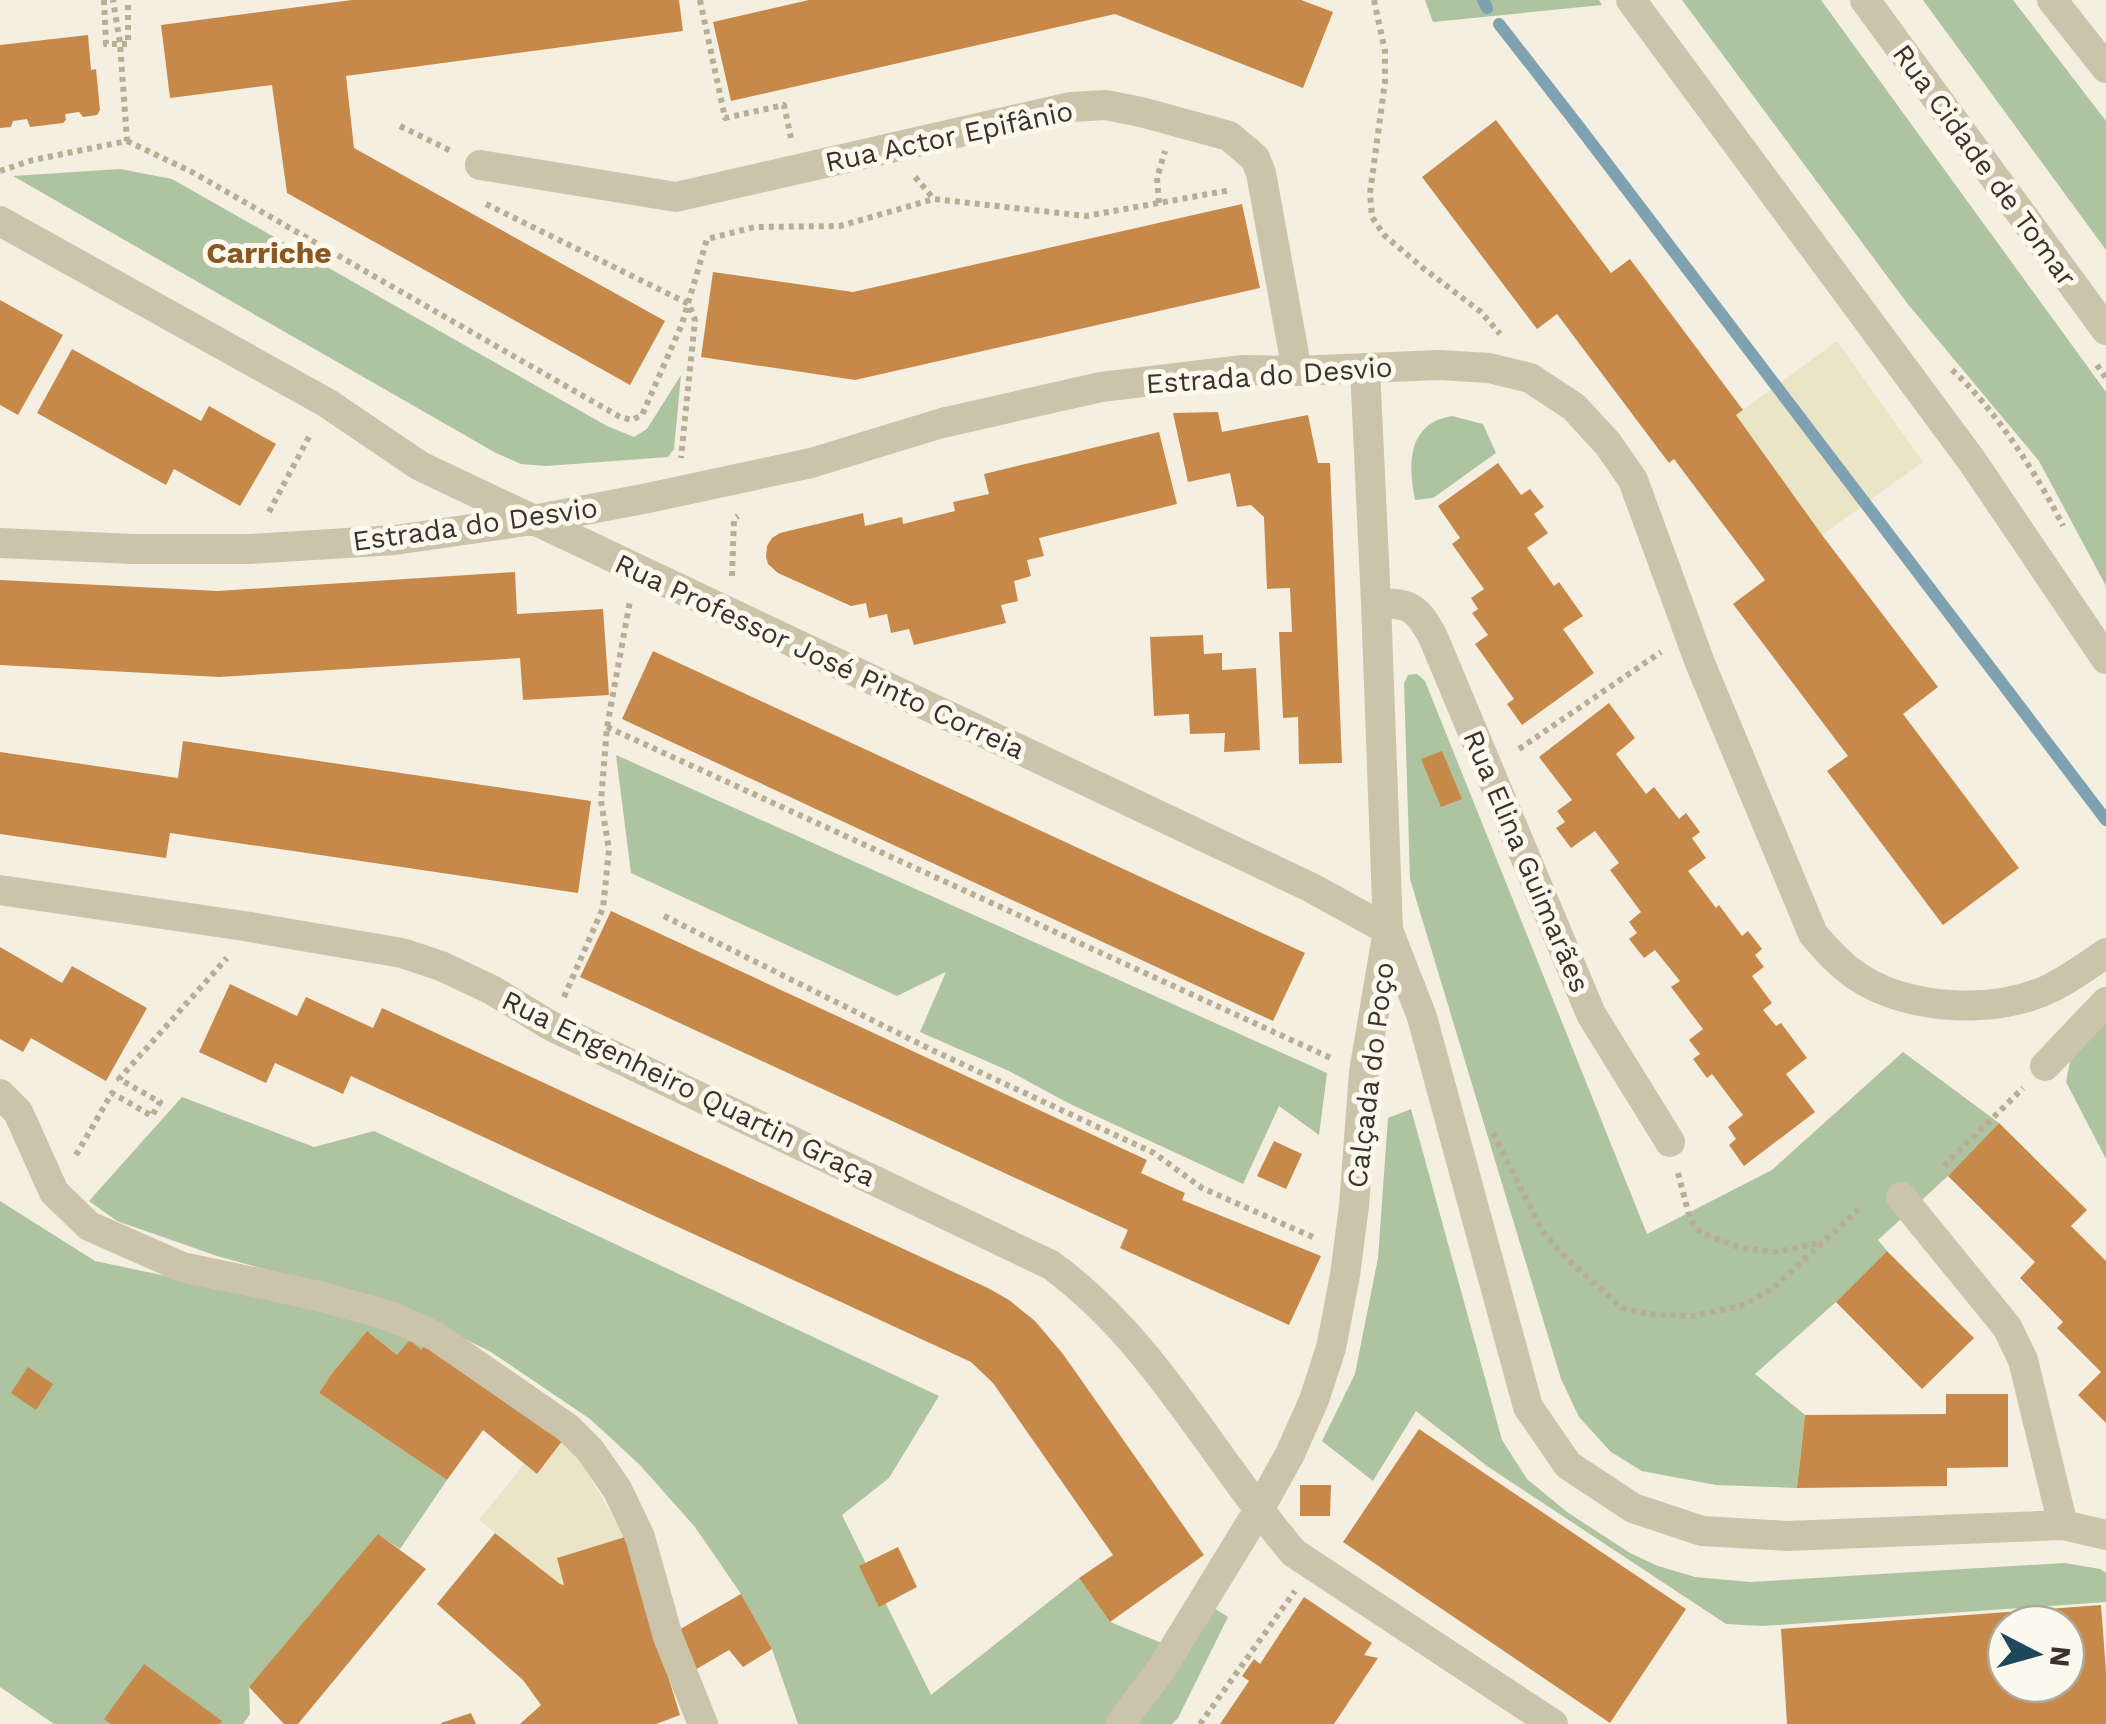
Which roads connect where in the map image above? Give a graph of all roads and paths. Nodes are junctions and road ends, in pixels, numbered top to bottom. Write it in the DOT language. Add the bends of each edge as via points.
graph roads {
  1 [pos="104,0"];
  2 [pos="113,0"];
  3 [pos="128,0"];
  4 [pos="700,0"];
  5 [pos="1374,0"];
  6 [pos="1632,0"];
  7 [pos="1865,0"];
  8 [pos="2052,0"];
  9 [pos="120,43"];
  10 [pos="2106,68"];
  11 [pos="1175,121"];
  12 [pos="400,126"];
  13 [pos="127,141"];
  14 [pos="480,165"];
  15 [pos="798,168"];
  16 [pos="0,171"];
  17 [pos="1264,184"];
  18 [pos="1159,203"];
  19 [pos="0,221"];
  20 [pos="688,304"];
  21 [pos="2106,330"];
  22 [pos="1365,368"];
  23 [pos="1297,370"];
  24 [pos="1530,378"];
  25 [pos="327,402"];
  26 [pos="680,466"];
  27 [pos="750,508"];
  28 [pos="533,520"];
  29 [pos="0,543"];
  30 [pos="249,549"];
  31 [pos="2066,600"];
  32 [pos="1376,602"];
  33 [pos="730,612"];
  34 [pos="2106,624"];
  35 [pos="1690,636"];
  36 [pos="2106,659"];
  37 [pos="1489,769"];
  38 [pos="0,890"];
  39 [pos="664,916"];
  40 [pos="244,926"];
  41 [pos="1388,930"];
  42 [pos="2106,953"];
  43 [pos="578,963"];
  44 [pos="2106,1002"];
  45 [pos="2045,1066"];
  46 [pos="1364,1072"];
  47 [pos="0,1094"];
  48 [pos="1492,1130"];
  49 [pos="1670,1142"];
  50 [pos="1944,1166"];
  51 [pos="54,1192"];
  52 [pos="1900,1197"];
  53 [pos="1862,1206"];
  54 [pos="1821,1243"];
  55 [pos="1348,1252"];
  56 [pos="1260,1508"];
  57 [pos="2064,1524"];
  58 [pos="2106,1535"];
  59 [pos="1304,1559"];
  60 [pos="703,1724"];
  61 [pos="1120,1724"];
  62 [pos="1200,1724"];
  63 [pos="1553,1724"];
  1 -- 9 [label="path" via="106,44"];
  2 -- 9 [label="path"];
  3 -- 9 [label="path" via="128,44"];
  4 -- 15 [label="path" via="726,118 784,105"];
  5 -- 24 [label="path" via="1386,82 1372,217 1384,236 1482,312"];
  6 -- 31 [label="street" via="1972,461"];
  7 -- 21 [label="street, Rua Cidade de Tomar"];
  8 -- 10 [label="street"];
  9 -- 13 [label="path"];
  11 -- 15 [label="street, Rua Actor Epifânio" via="1106,105 1070,107"];
  11 -- 17 [label="street, Rua Actor Epifânio" via="1230,136 1255,158"];
  11 -- 18 [label="path" via="1157,178"];
  12 -- 14 [label="path"];
  13 -- 16 [label="path"];
  13 -- 20 [label="path" via="625,420 642,415"];
  14 -- 15 [label="street, Rua Actor Epifânio" via="676,197"];
  14 -- 20 [label="path" via="475,198"];
  17 -- 18 [label="path"];
  17 -- 23 [label="street, Rua Actor Epifânio"];
  18 -- 20 [label="path" via="1086,216 934,199 840,226 755,227 707,240"];
  19 -- 25 [label="street, Rua Professor José Pinto Correia"];
  20 -- 26 [label="path" via="695,320"];
  22 -- 23 [label="street, Estrada do Desvio"];
  22 -- 24 [label="street, Estrada do Desvio" via="1490,368"];
  22 -- 32 [label="street, Calçada do Poço"];
  23 -- 28 [label="street, Estrada do Desvio" via="1101,387 942,423 810,463"];
  24 -- 35 [label="street, Estrada do Desvio" via="1574,407 1633,480"];
  25 -- 28 [label="street, Rua Professor José Pinto Correia" via="420,466"];
  25 -- 30 [label="path"];
  27 -- 33 [label="path" via="734,519"];
  28 -- 30 [label="street, Estrada do Desvio" via="394,540"];
  28 -- 33 [label="street, Rua Professor José Pinto Correia"];
  29 -- 30 [label="street, Estrada do Desvio"];
  31 -- 34 [label="street"];
  31 -- 36 [label="street"];
  32 -- 37 [label="street, Rua Elina Guimarães" via="1412,607 1424,620"];
  32 -- 41 [label="street, Calçada do Poço"];
  33 -- 41 [label="street, Rua Professor José Pinto Correia"];
  35 -- 37 [label="path"];
  35 -- 42 [label="street, Estrada do Desvio" via="1813,934 1834,959 1904,997 1953,1006 2002,1004 2052,988"];
  37 -- 49 [label="street, Rua Elina Guimarães" via="1591,1014"];
  38 -- 40 [label="street, Rua Engenheiro Quartin Graça"];
  39 -- 55 [label="path" via="1154,1154 1202,1188"];
  40 -- 51 [label="path" via="229,956 119,1079 160,1102 152,1116 112,1092"];
  40 -- 56 [label="street, Rua Engenheiro Quartin Graça" via="441,966 551,1026 1051,1265 1117,1322"];
  41 -- 46 [label="street, Calçada do Poço"];
  41 -- 57 [label="street" via="1422,1018 1528,1407 1568,1466 1633,1508 1702,1532 1787,1536"];
  43 -- 46 [label="path" via="603,908 607,727"];
  44 -- 45 [label="street"];
  45 -- 50 [label="path"];
  46 -- 55 [label="street, Calçada do Poço"];
  47 -- 51 [label="street" via="18,1112"];
  48 -- 54 [label="path" via="1544,1232 1622,1308 1694,1316 1740,1306 1771,1290"];
  49 -- 54 [label="path" via="1690,1219 1702,1232 1740,1248 1776,1252"];
  51 -- 60 [label="street" via="88,1226 182,1267 314,1295 435,1336 568,1428 616,1488 640,1536 668,1637"];
  52 -- 57 [label="street" via="2007,1327 2024,1360"];
  53 -- 54 [label="path"];
  55 -- 56 [label="street, Calçada do Poço" via="1314,1400"];
  56 -- 59 [label="street, Rua Engenheiro Quartin Graça"];
  56 -- 61 [label="street, Calçada do Poço"];
  57 -- 58 [label="street"];
  59 -- 62 [label="path"];
  59 -- 63 [label="street, Rua Engenheiro Quartin Graça"];
}
